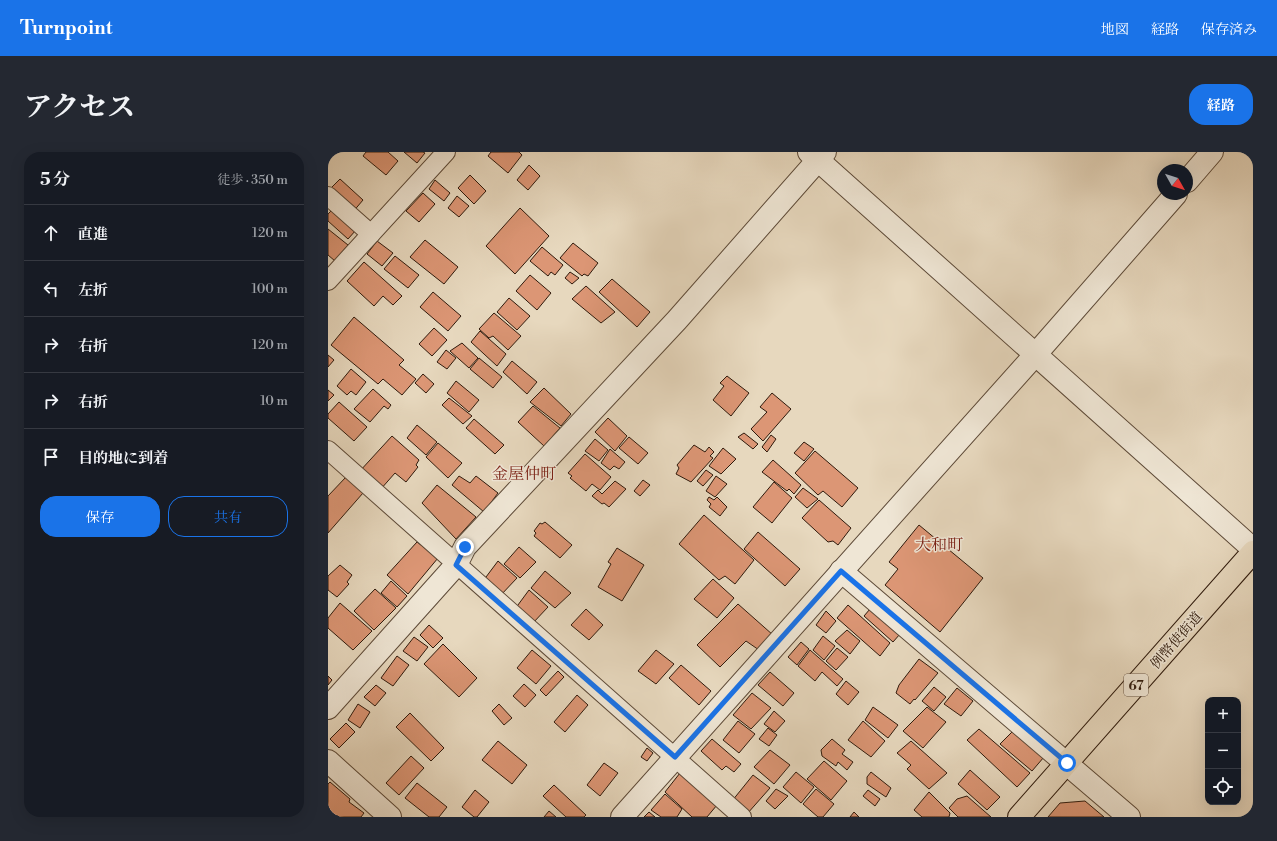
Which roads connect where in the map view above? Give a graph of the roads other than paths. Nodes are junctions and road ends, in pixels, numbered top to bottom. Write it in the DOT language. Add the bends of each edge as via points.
graph roads {
  1 [pos="446,152"];
  2 [pos="1212,152"];
  3 [pos="817,155"];
  4 [pos="1193,174"];
  5 [pos="328,196"];
  6 [pos="1171,200"];
  7 [pos="371,234"];
  8 [pos="328,281"];
  9 [pos="1035,355"];
  10 [pos="328,450"];
  11 [pos="1253,548"];
  12 [pos="1253,552"];
  13 [pos="456,565"];
  14 [pos="841,571"];
  15 [pos="328,708"];
  16 [pos="675,757"];
  17 [pos="328,761"];
  18 [pos="1067,763"];
  19 [pos="390,817"];
  20 [pos="622,817"];
  21 [pos="742,817"];
  22 [pos="1019,817"];
  23 [pos="1129,817"];
  1 -- 7 [label="street"];
  2 -- 4 [label="street"];
  3 -- 9 [label="street"];
  3 -- 13 [label="street" via="677,320 465,547"];
  5 -- 7 [label="street"];
  6 -- 9 [label="street"];
  7 -- 8 [label="street"];
  9 -- 11 [label="street"];
  9 -- 14 [label="street"];
  10 -- 13 [label="street"];
  12 -- 18 [label="main road, 例幣使街道 / 67"];
  13 -- 15 [label="street"];
  13 -- 16 [label="street"];
  14 -- 16 [label="street"];
  14 -- 18 [label="street"];
  16 -- 20 [label="street"];
  16 -- 21 [label="street"];
  17 -- 19 [label="street"];
  18 -- 22 [label="main road, 例幣使街道 / 67"];
  18 -- 23 [label="street"];
}
